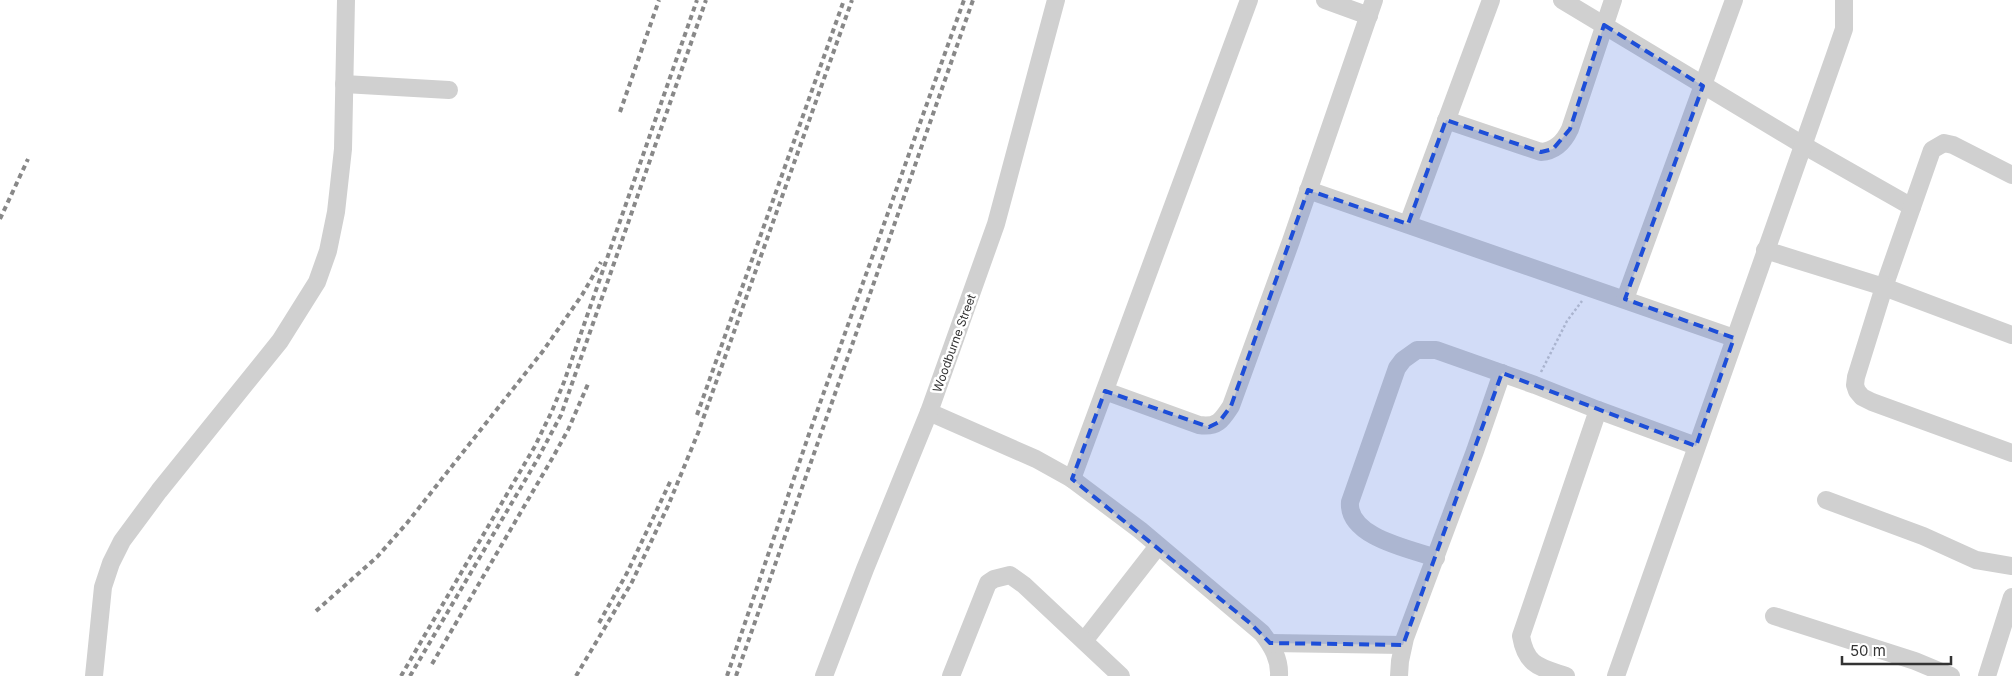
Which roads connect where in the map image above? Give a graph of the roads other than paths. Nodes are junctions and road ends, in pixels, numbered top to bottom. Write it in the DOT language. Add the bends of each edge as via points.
graph roads {
  1 [pos="346,0"];
  2 [pos="1056,0"];
  3 [pos="1249,0"];
  4 [pos="1325,0"];
  5 [pos="1490,0"];
  6 [pos="1562,0"];
  7 [pos="1613,0"];
  8 [pos="1734,0"];
  9 [pos="1844,0"];
  10 [pos="1372,8"];
  11 [pos="1604,25"];
  12 [pos="344,84"];
  13 [pos="1703,86"];
  14 [pos="449,90"];
  15 [pos="1446,120"];
  16 [pos="1803,145"];
  17 [pos="2012,175"];
  18 [pos="1308,190"];
  19 [pos="1912,207"];
  20 [pos="1408,224"];
  21 [pos="1765,250"];
  22 [pos="1884,287"];
  23 [pos="1624,300"];
  24 [pos="2012,335"];
  25 [pos="1734,338"];
  26 [pos="1502,373"];
  27 [pos="1105,391"];
  28 [pos="1598,410"];
  29 [pos="929,412"];
  30 [pos="1696,446"];
  31 [pos="2012,453"];
  32 [pos="1072,479"];
  33 [pos="1826,500"];
  34 [pos="1158,546"];
  35 [pos="1436,558"];
  36 [pos="2012,566"];
  37 [pos="2012,597"];
  38 [pos="1774,616"];
  39 [pos="1084,640"];
  40 [pos="1270,643"];
  41 [pos="1403,645"];
  42 [pos="94,676"];
  43 [pos="824,676"];
  44 [pos="951,676"];
  45 [pos="1122,676"];
  46 [pos="1280,676"];
  47 [pos="1399,676"];
  48 [pos="1566,676"];
  49 [pos="1616,676"];
  50 [pos="1951,676"];
  51 [pos="1987,676"];
  1 -- 12 [label="street"];
  2 -- 29 [label="street, Woodburne Street" via="996,224"];
  3 -- 27 [label="street"];
  4 -- 10 [label="street"];
  5 -- 15 [label="street"];
  6 -- 11 [label="street"];
  7 -- 11 [label="street"];
  8 -- 13 [label="street"];
  9 -- 16 [label="street" via="1844,29"];
  10 -- 18 [label="street"];
  11 -- 13 [label="street"];
  11 -- 15 [label="street" via="1570,129 1553,149 1541,152"];
  12 -- 14 [label="street"];
  12 -- 42 [label="street" via="343,149 336,212 317,282 280,341 122,541 103,587"];
  13 -- 16 [label="street"];
  13 -- 23 [label="street"];
  15 -- 20 [label="street"];
  16 -- 19 [label="street"];
  16 -- 21 [label="street"];
  17 -- 19 [label="street" via="1953,145 1940,144 1929,155"];
  18 -- 20 [label="street"];
  18 -- 27 [label="street" via="1231,406 1219,422 1209,427 1200,426"];
  19 -- 22 [label="street"];
  20 -- 23 [label="street"];
  21 -- 22 [label="street"];
  21 -- 25 [label="street"];
  22 -- 24 [label="street"];
  22 -- 31 [label="street" via="1860,363 1855,385 1857,391 1872,402"];
  23 -- 25 [label="street"];
  25 -- 30 [label="street"];
  26 -- 28 [label="street"];
  26 -- 35 [label="street"];
  26 -- 35 [label="street" via="1436,350 1417,350 1403,360 1350,502 1349,510 1357,525 1372,535"];
  27 -- 32 [label="street"];
  28 -- 30 [label="street"];
  28 -- 48 [label="street" via="1521,636 1527,656 1536,665"];
  29 -- 32 [label="street" via="1036,459"];
  29 -- 43 [label="street, Woodburne Street"];
  30 -- 49 [label="street"];
  32 -- 34 [label="street"];
  33 -- 36 [label="street" via="1923,536 1976,560"];
  34 -- 39 [label="street"];
  34 -- 40 [label="street"];
  35 -- 41 [label="street"];
  37 -- 51 [label="street"];
  38 -- 50 [label="street"];
  39 -- 44 [label="street" via="1024,585 1010,576 1001,576 988,583"];
  39 -- 45 [label="street"];
  40 -- 41 [label="street"];
  40 -- 46 [label="street"];
  41 -- 47 [label="street"];
}
